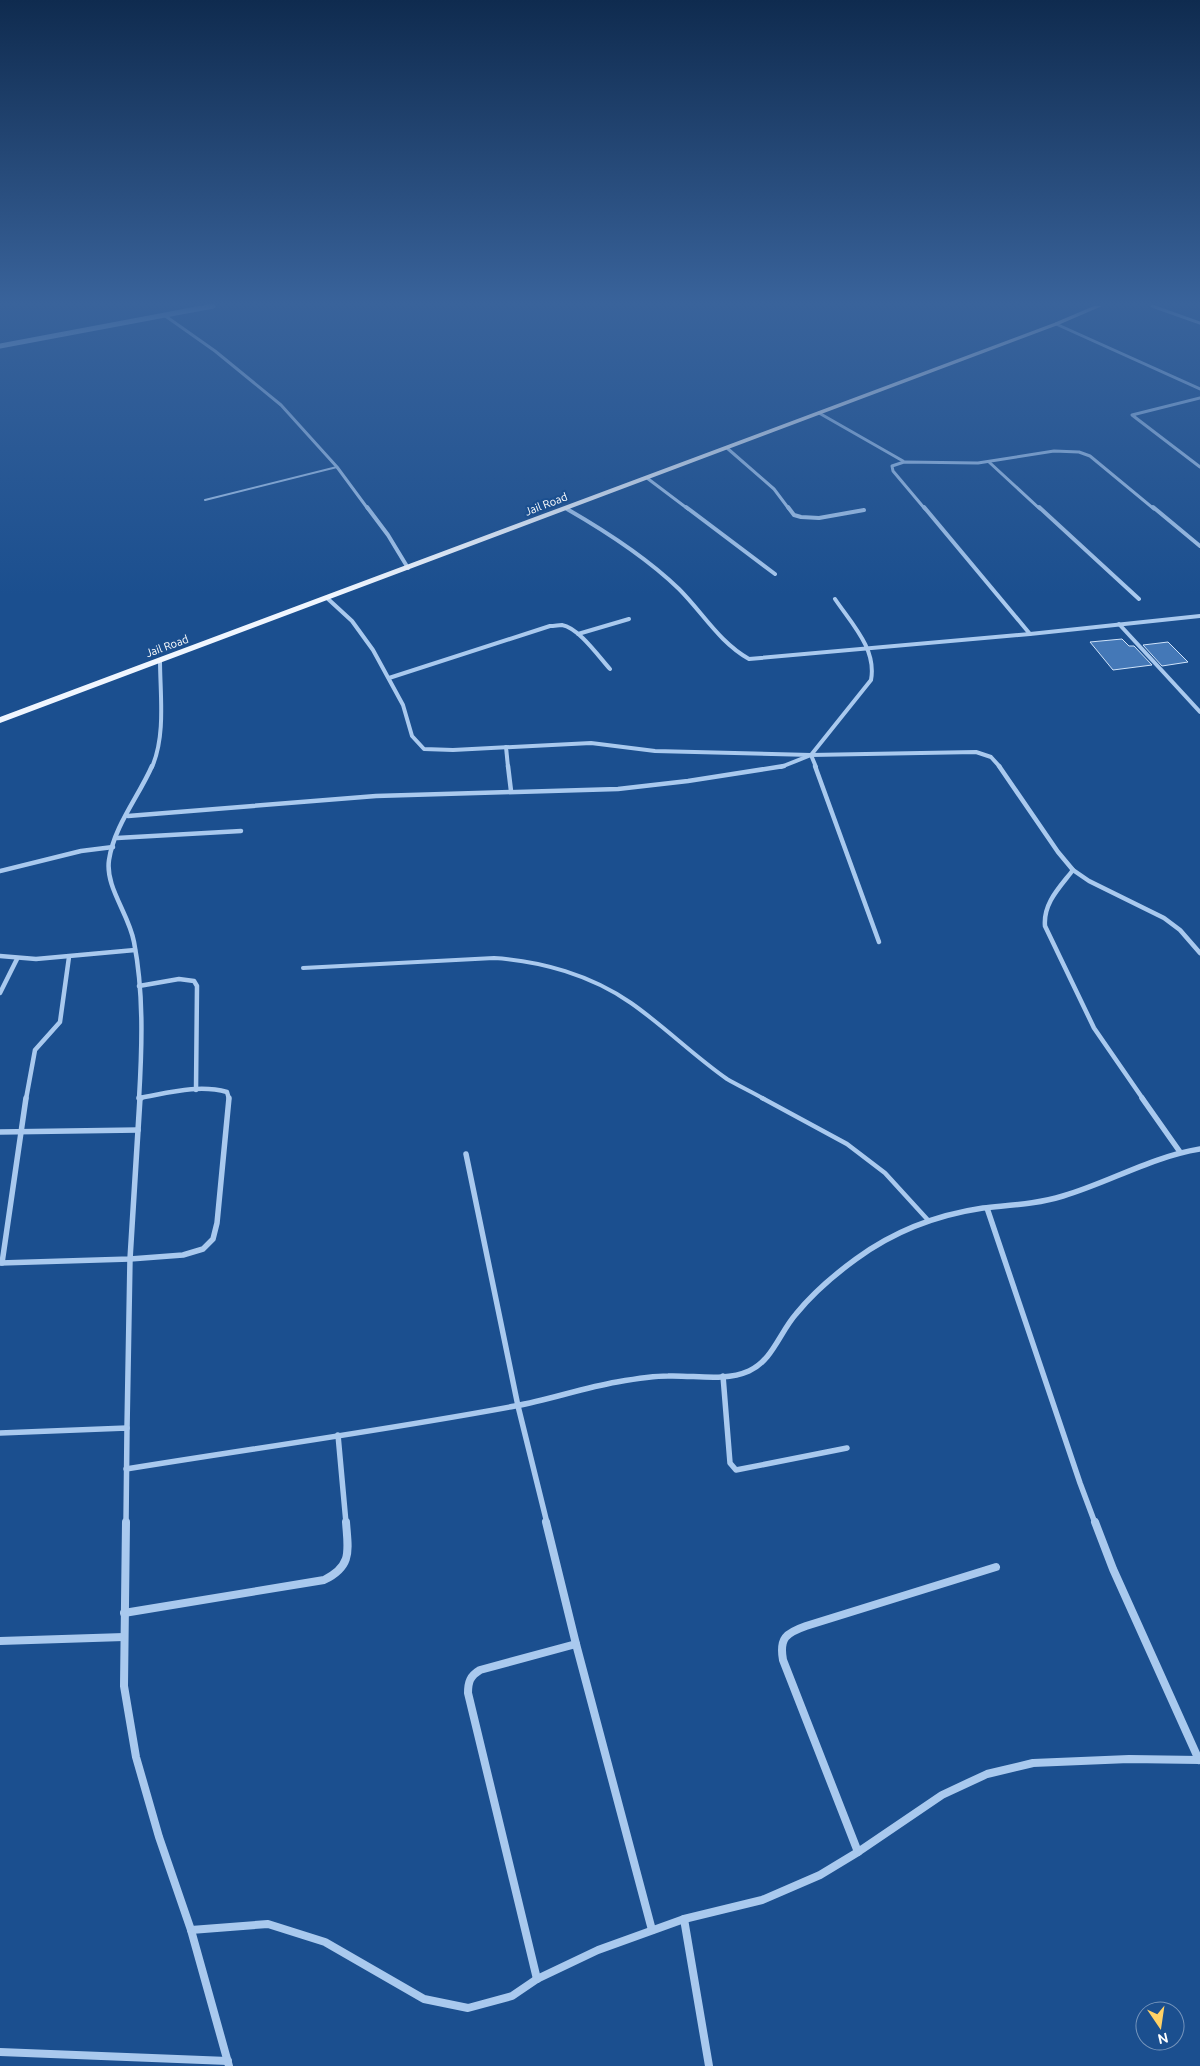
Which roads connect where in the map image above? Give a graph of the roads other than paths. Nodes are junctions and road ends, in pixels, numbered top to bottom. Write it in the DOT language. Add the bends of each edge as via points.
graph roads {
  1 [pos="277,402"];
  2 [pos="847,402"];
  3 [pos="1182,402"];
  4 [pos="819,413"];
  5 [pos="727,448"];
  6 [pos="904,462"];
  7 [pos="989,462"];
  8 [pos="337,467"];
  9 [pos="1200,467"];
  10 [pos="646,478"];
  11 [pos="205,500"];
  12 [pos="567,508"];
  13 [pos="864,510"];
  14 [pos="1200,546"];
  15 [pos="408,568"];
  16 [pos="775,574"];
  17 [pos="326,598"];
  18 [pos="835,599"];
  19 [pos="1138,599"];
  20 [pos="1200,616"];
  21 [pos="629,619"];
  22 [pos="1119,624"];
  23 [pos="578,634"];
  24 [pos="1030,634"];
  25 [pos="868,650"];
  26 [pos="160,660"];
  27 [pos="610,669"];
  28 [pos="388,678"];
  29 [pos="1200,712"];
  30 [pos="0,720"];
  31 [pos="506,747"];
  32 [pos="811,755"];
  33 [pos="511,792"];
  34 [pos="128,816"];
  35 [pos="241,831"];
  36 [pos="117,838"];
  37 [pos="113,847"];
  38 [pos="1072,870"];
  39 [pos="0,871"];
  40 [pos="879,942"];
  41 [pos="135,950"];
  42 [pos="1200,953"];
  43 [pos="0,956"];
  44 [pos="69,957"];
  45 [pos="17,959"];
  46 [pos="303,968"];
  47 [pos="139,986"];
  48 [pos="0,993"];
  49 [pos="196,1090"];
  50 [pos="139,1098"];
  51 [pos="138,1130"];
  52 [pos="0,1132"];
  53 [pos="20,1132"];
  54 [pos="1200,1149"];
  55 [pos="1180,1152"];
  56 [pos="466,1154"];
  57 [pos="987,1208"];
  58 [pos="927,1219"];
  59 [pos="130,1259"];
  60 [pos="1,1263"];
  61 [pos="722,1376"];
  62 [pos="518,1406"];
  63 [pos="127,1428"];
  64 [pos="0,1433"];
  65 [pos="338,1435"];
  66 [pos="847,1448"];
  67 [pos="126,1469"];
  68 [pos="996,1567"];
  69 [pos="124,1613"];
  70 [pos="124,1637"];
  71 [pos="0,1641"];
  72 [pos="576,1644"];
  73 [pos="1199,1760"];
  74 [pos="858,1852"];
  75 [pos="684,1919"];
  76 [pos="191,1930"];
  77 [pos="652,1930"];
  78 [pos="537,1979"];
  79 [pos="0,2052"];
  80 [pos="228,2063"];
  81 [pos="709,2066"];
  1 -- 8 [label="street"];
  2 -- 4 [label="main road, Jail Road"];
  3 -- 9 [label="street" via="1132,415"];
  4 -- 5 [label="main road, Jail Road"];
  4 -- 6 [label="street"];
  5 -- 10 [label="main road, Jail Road"];
  5 -- 13 [label="street" via="764,479 800,518"];
  6 -- 7 [label="street"];
  6 -- 24 [label="street" via="892,466 894,470"];
  7 -- 14 [label="street" via="1059,451 1082,452"];
  7 -- 19 [label="street"];
  8 -- 11 [label="lane"];
  8 -- 15 [label="street" via="388,535"];
  10 -- 12 [label="main road, Jail Road"];
  10 -- 16 [label="street"];
  12 -- 15 [label="main road, Jail Road"];
  12 -- 25 [label="street" via="654,566 680,590 731,648 749,659"];
  15 -- 17 [label="main road, Jail Road"];
  17 -- 26 [label="main road, Jail Road"];
  17 -- 28 [label="street" via="359,629"];
  18 -- 25 [label="street"];
  20 -- 22 [label="street"];
  21 -- 23 [label="street"];
  22 -- 24 [label="street"];
  22 -- 29 [label="street"];
  23 -- 27 [label="street"];
  23 -- 28 [label="street" via="562,625 550,626"];
  24 -- 25 [label="street"];
  25 -- 32 [label="street" via="874,673 871,680"];
  26 -- 30 [label="main road, Jail Road"];
  26 -- 34 [label="street" via="158,748"];
  28 -- 31 [label="street" via="403,705 412,736 424,749"];
  31 -- 32 [label="street" via="591,743 655,751"];
  31 -- 33 [label="street"];
  32 -- 33 [label="street" via="780,768 679,782"];
  32 -- 38 [label="street" via="956,751 991,757"];
  32 -- 40 [label="street"];
  33 -- 34 [label="street" via="376,796"];
  34 -- 36 [label="street"];
  35 -- 36 [label="street"];
  36 -- 37 [label="street"];
  37 -- 39 [label="street" via="81,851"];
  37 -- 41 [label="street" via="107,870 111,886 128,918"];
  38 -- 42 [label="street" via="1164,918 1180,930"];
  38 -- 55 [label="street" via="1047,907 1045,926 1094,1028"];
  41 -- 44 [label="street"];
  41 -- 47 [label="street"];
  43 -- 45 [label="street"];
  44 -- 45 [label="street"];
  44 -- 53 [label="street" via="60,1022 35,1050"];
  45 -- 48 [label="street"];
  46 -- 58 [label="lane" via="494,958 524,960 593,982 630,1002 728,1079 847,1144 885,1173"];
  47 -- 49 [label="street" via="179,979 194,981 197,986"];
  47 -- 50 [label="street"];
  49 -- 50 [label="street"];
  49 -- 59 [label="street" via="219,1089 227,1092 230,1101 213,1239 202,1249 183,1255"];
  50 -- 51 [label="street"];
  51 -- 53 [label="street"];
  51 -- 59 [label="street"];
  52 -- 53 [label="street"];
  53 -- 60 [label="street"];
  54 -- 55 [label="street"];
  55 -- 57 [label="street" via="1148,1161 1062,1196"];
  56 -- 62 [label="street"];
  57 -- 58 [label="street"];
  57 -- 73 [label="street" via="1080,1483 1113,1569"];
  58 -- 61 [label="street" via="891,1234 838,1274 789,1322 764,1361 750,1371"];
  59 -- 60 [label="street"];
  59 -- 63 [label="street"];
  61 -- 62 [label="street" via="666,1376 607,1384"];
  61 -- 66 [label="street" via="730,1463 736,1470"];
  62 -- 65 [label="street"];
  62 -- 72 [label="street"];
  63 -- 64 [label="street"];
  63 -- 67 [label="street"];
  65 -- 67 [label="street"];
  65 -- 69 [label="street" via="348,1549 347,1561 339,1573 324,1580"];
  67 -- 69 [label="street"];
  68 -- 74 [label="street" via="806,1626 784,1637 780,1646 783,1660"];
  69 -- 70 [label="street"];
  70 -- 71 [label="street"];
  70 -- 76 [label="street" via="124,1686 136,1757 159,1838"];
  72 -- 77 [label="street"];
  72 -- 78 [label="street" via="480,1670 468,1683"];
  73 -- 74 [label="street" via="1129,1758 1033,1763 987,1774 942,1796"];
  74 -- 75 [label="street" via="820,1875 762,1900"];
  75 -- 77 [label="street"];
  75 -- 81 [label="street"];
  76 -- 78 [label="street" via="268,1924 325,1942 424,1999 468,2008 512,1996"];
  76 -- 80 [label="street"];
  77 -- 78 [label="street" via="598,1950"];
  79 -- 80 [label="street"];
}
